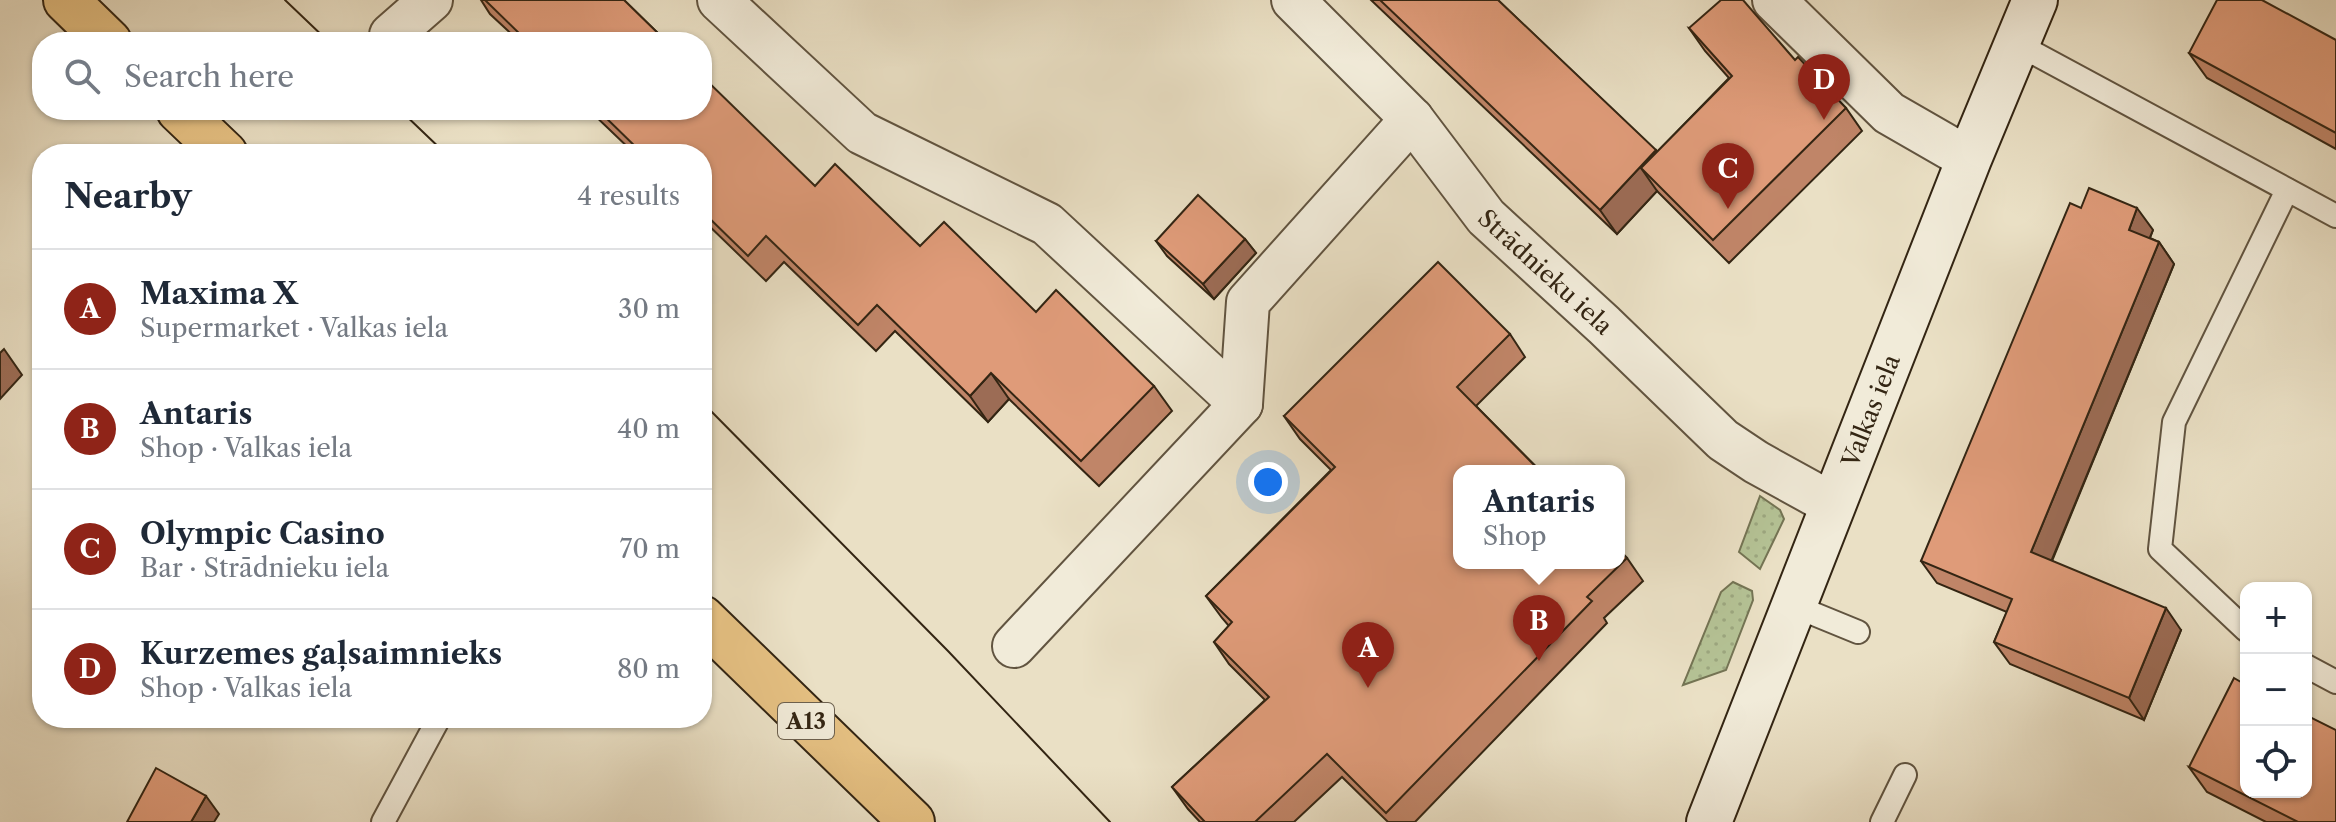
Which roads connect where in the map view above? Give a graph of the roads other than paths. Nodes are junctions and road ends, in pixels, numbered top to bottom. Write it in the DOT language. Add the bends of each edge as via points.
graph roads {
  1 [pos="66,0"];
  2 [pos="431,0"];
  3 [pos="719,0"];
  4 [pos="1293,0"];
  5 [pos="1774,0"];
  6 [pos="2035,0"];
  7 [pos="99,32"];
  8 [pos="394,32"];
  9 [pos="2017,44"];
  10 [pos="1412,119"];
  11 [pos="189,120"];
  12 [pos="215,144"];
  13 [pos="1969,159"];
  14 [pos="2287,190"];
  15 [pos="2336,216"];
  16 [pos="1241,404"];
  17 [pos="1832,504"];
  18 [pos="1792,605"];
  19 [pos="2240,624"];
  20 [pos="712,628"];
  21 [pos="1858,632"];
  22 [pos="1014,646"];
  23 [pos="2312,669"];
  24 [pos="2336,682"];
  25 [pos="434,728"];
  26 [pos="1905,775"];
  27 [pos="383,822"];
  28 [pos="912,822"];
  29 [pos="1709,822"];
  30 [pos="1882,822"];
  1 -- 7 [label="main road"];
  2 -- 8 [label="street"];
  3 -- 16 [label="street" via="862,133 1047,224"];
  4 -- 10 [label="street, Strādnieku iela"];
  5 -- 13 [label="street" via="1889,113"];
  6 -- 9 [label="street, Valkas iela"];
  9 -- 13 [label="street, Valkas iela"];
  9 -- 14 [label="lane"];
  10 -- 16 [label="street" via="1248,302"];
  10 -- 17 [label="street, Strādnieku iela" via="1486,217 1723,440"];
  11 -- 12 [label="main road"];
  13 -- 17 [label="street, Valkas iela"];
  14 -- 15 [label="lane"];
  14 -- 19 [label="lane" via="2174,422 2160,549"];
  16 -- 22 [label="street"];
  17 -- 18 [label="street, Valkas iela"];
  18 -- 21 [label="lane"];
  18 -- 29 [label="street, Valkas iela"];
  20 -- 28 [label="main road, A13"];
  23 -- 24 [label="lane"];
  25 -- 27 [label="lane"];
  26 -- 30 [label="lane"];
}
